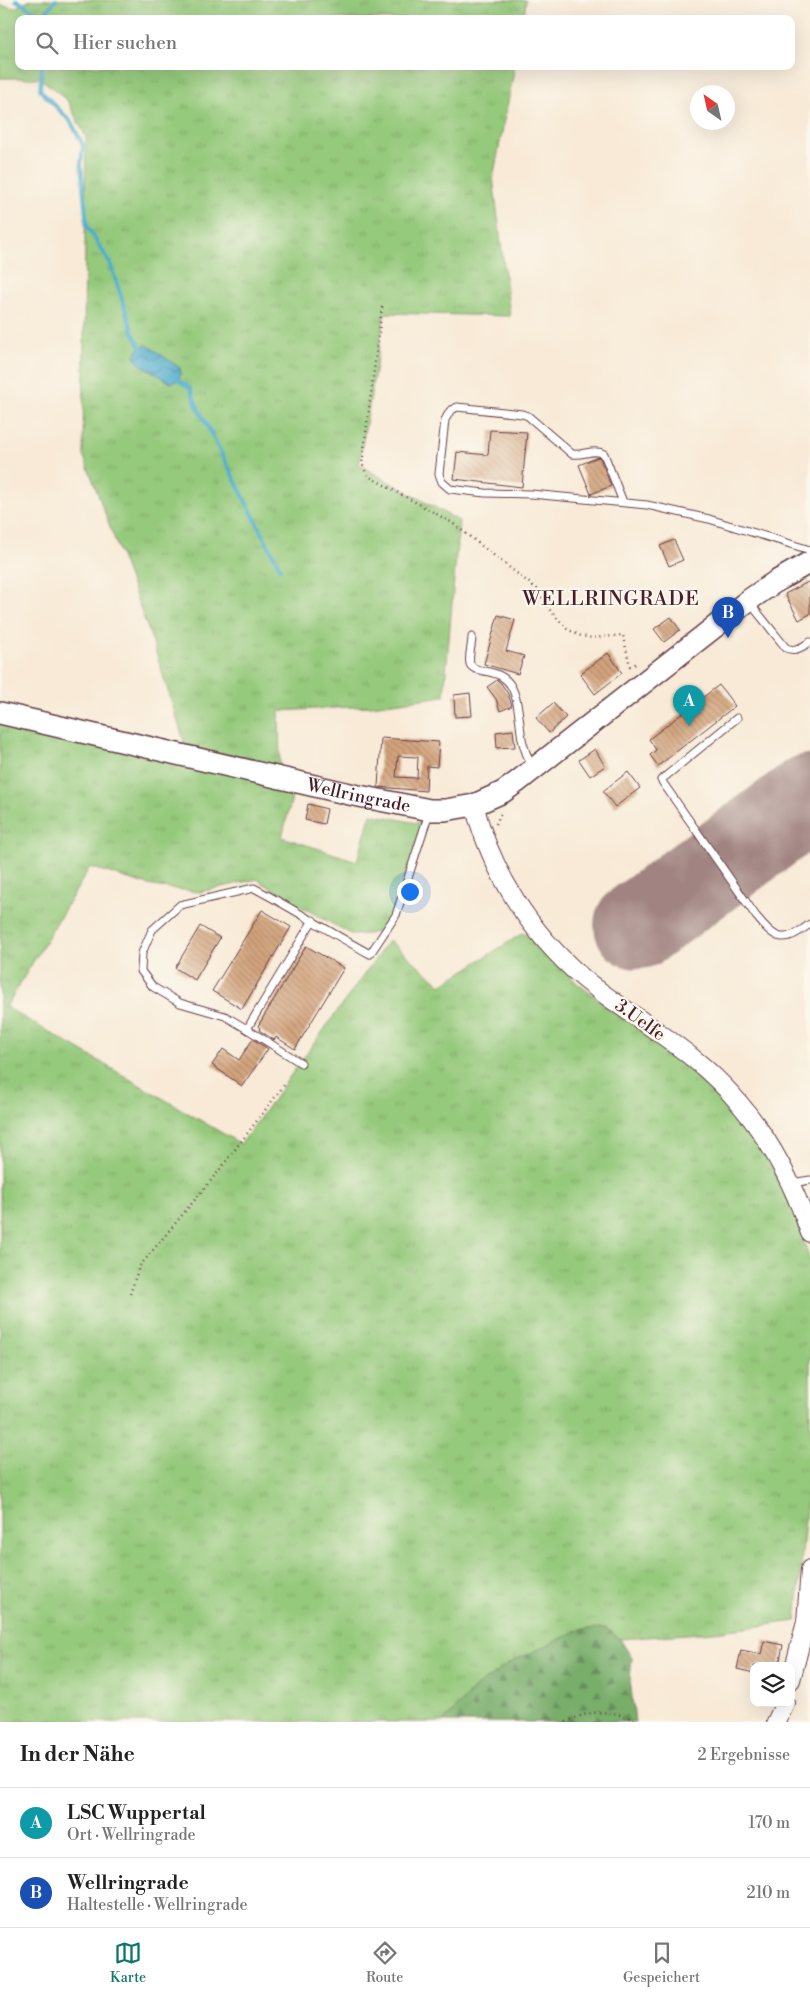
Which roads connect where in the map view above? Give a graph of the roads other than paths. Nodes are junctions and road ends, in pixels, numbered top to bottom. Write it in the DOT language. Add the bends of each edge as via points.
graph roads {
  1 [pos="623,502"];
  2 [pos="810,550"];
  3 [pos="810,562"];
  4 [pos="749,600"];
  5 [pos="472,637"];
  6 [pos="810,642"];
  7 [pos="0,713"];
  8 [pos="737,718"];
  9 [pos="533,770"];
  10 [pos="474,804"];
  11 [pos="430,810"];
  12 [pos="314,920"];
  13 [pos="810,924"];
  14 [pos="247,1028"];
  15 [pos="301,1064"];
  16 [pos="810,1180"];
  17 [pos="792,1183"];
  18 [pos="810,1233"];
  19 [pos="810,1569"];
  20 [pos="795,1665"];
  21 [pos="783,1707"];
  22 [pos="776,1722"];
  1 -- 1 [label="lane" via="604,454 595,451 572,454 528,416 457,407 445,420 439,474 450,489"];
  1 -- 2 [label="lane" via="709,519"];
  3 -- 4 [label="main road, Wellringrade"];
  4 -- 6 [label="lane" via="786,648 797,649"];
  4 -- 9 [label="main road, Wellringrade"];
  5 -- 9 [label="lane" via="472,667 505,677 512,688"];
  7 -- 11 [label="main road, Wellringrade"];
  8 -- 13 [label="lane" via="661,780 768,930 781,938 794,936"];
  9 -- 10 [label="main road, Wellringrade" via="503,792"];
  10 -- 11 [label="main road, Wellringrade"];
  10 -- 17 [label="street, 3.Uelfe" via="491,856 505,884 548,945 583,978 694,1059 726,1090 756,1124"];
  11 -- 12 [label="lane" via="396,914 370,954"];
  12 -- 14 [label="lane"];
  12 -- 14 [label="lane" via="254,888 180,905 152,930 142,953 142,971 153,987 180,1003 225,1016"];
  14 -- 15 [label="lane"];
  16 -- 17 [label="lane"];
  17 -- 18 [label="street, 3.Uelfe"];
  19 -- 20 [label="street" via="806,1622"];
  21 -- 22 [label="street"];
}
